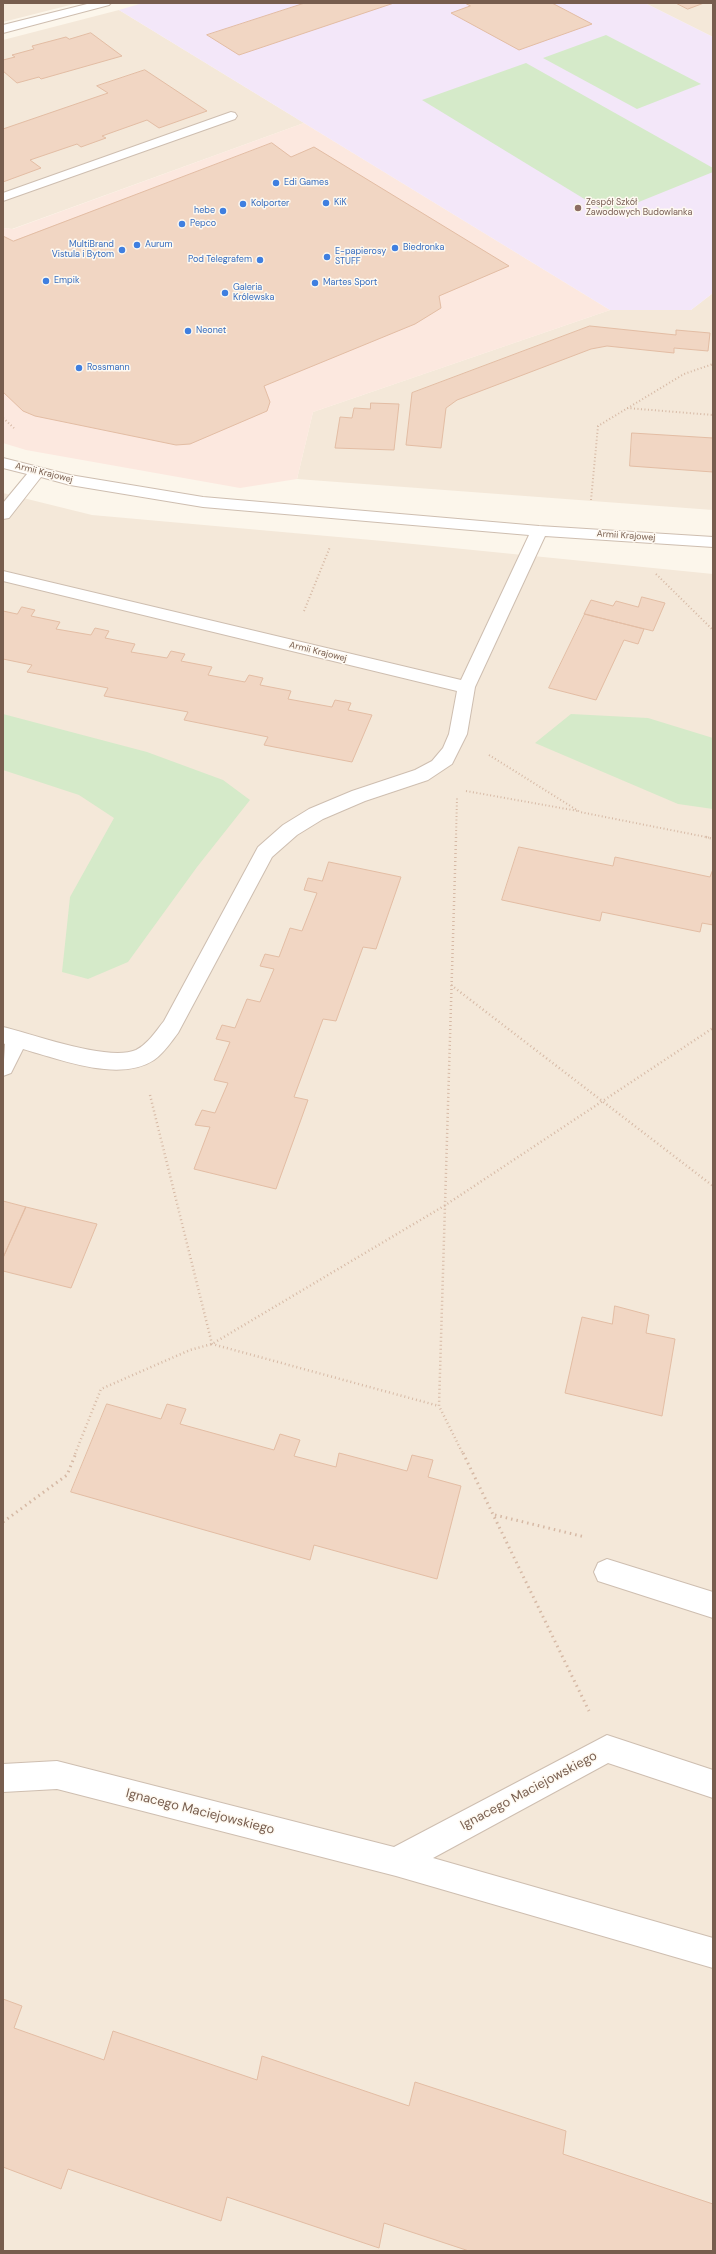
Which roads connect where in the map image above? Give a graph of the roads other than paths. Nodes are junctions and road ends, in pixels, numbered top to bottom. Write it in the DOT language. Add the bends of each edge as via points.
graph roads {
  1 [pos="105,3"];
  2 [pos="3,29"];
  3 [pos="231,116"];
  4 [pos="3,197"];
  5 [pos="3,463"];
  6 [pos="38,472"];
  7 [pos="3,514"];
  8 [pos="539,531"];
  9 [pos="713,542"];
  10 [pos="3,576"];
  11 [pos="466,687"];
  12 [pos="11,1037"];
  13 [pos="3,1067"];
  14 [pos="607,1572"];
  15 [pos="713,1605"];
  16 [pos="3,1778"];
  17 [pos="713,1784"];
  18 [pos="396,1862"];
  19 [pos="713,1952"];
  1 -- 2 [label="street"];
  3 -- 4 [label="street"];
  5 -- 6 [label="street, Armii Krajowej"];
  6 -- 7 [label="street"];
  6 -- 8 [label="street, Armii Krajowej" via="70,480 203,502"];
  8 -- 9 [label="street, Armii Krajowej"];
  8 -- 11 [label="street"];
  10 -- 11 [label="street, Armii Krajowej"];
  11 -- 12 [label="street" via="458,736 444,760 422,775 375,790 306,818 278,838 265,852 171,1027 157,1045 140,1058 118,1061 91,1058"];
  12 -- 13 [label="street"];
  14 -- 15 [label="street"];
  16 -- 18 [label="street, Ignacego Maciejowskiego" via="57,1775"];
  17 -- 18 [label="street, Ignacego Maciejowskiego" via="607,1749"];
  18 -- 19 [label="street, Ignacego Maciejowskiego"];
}
